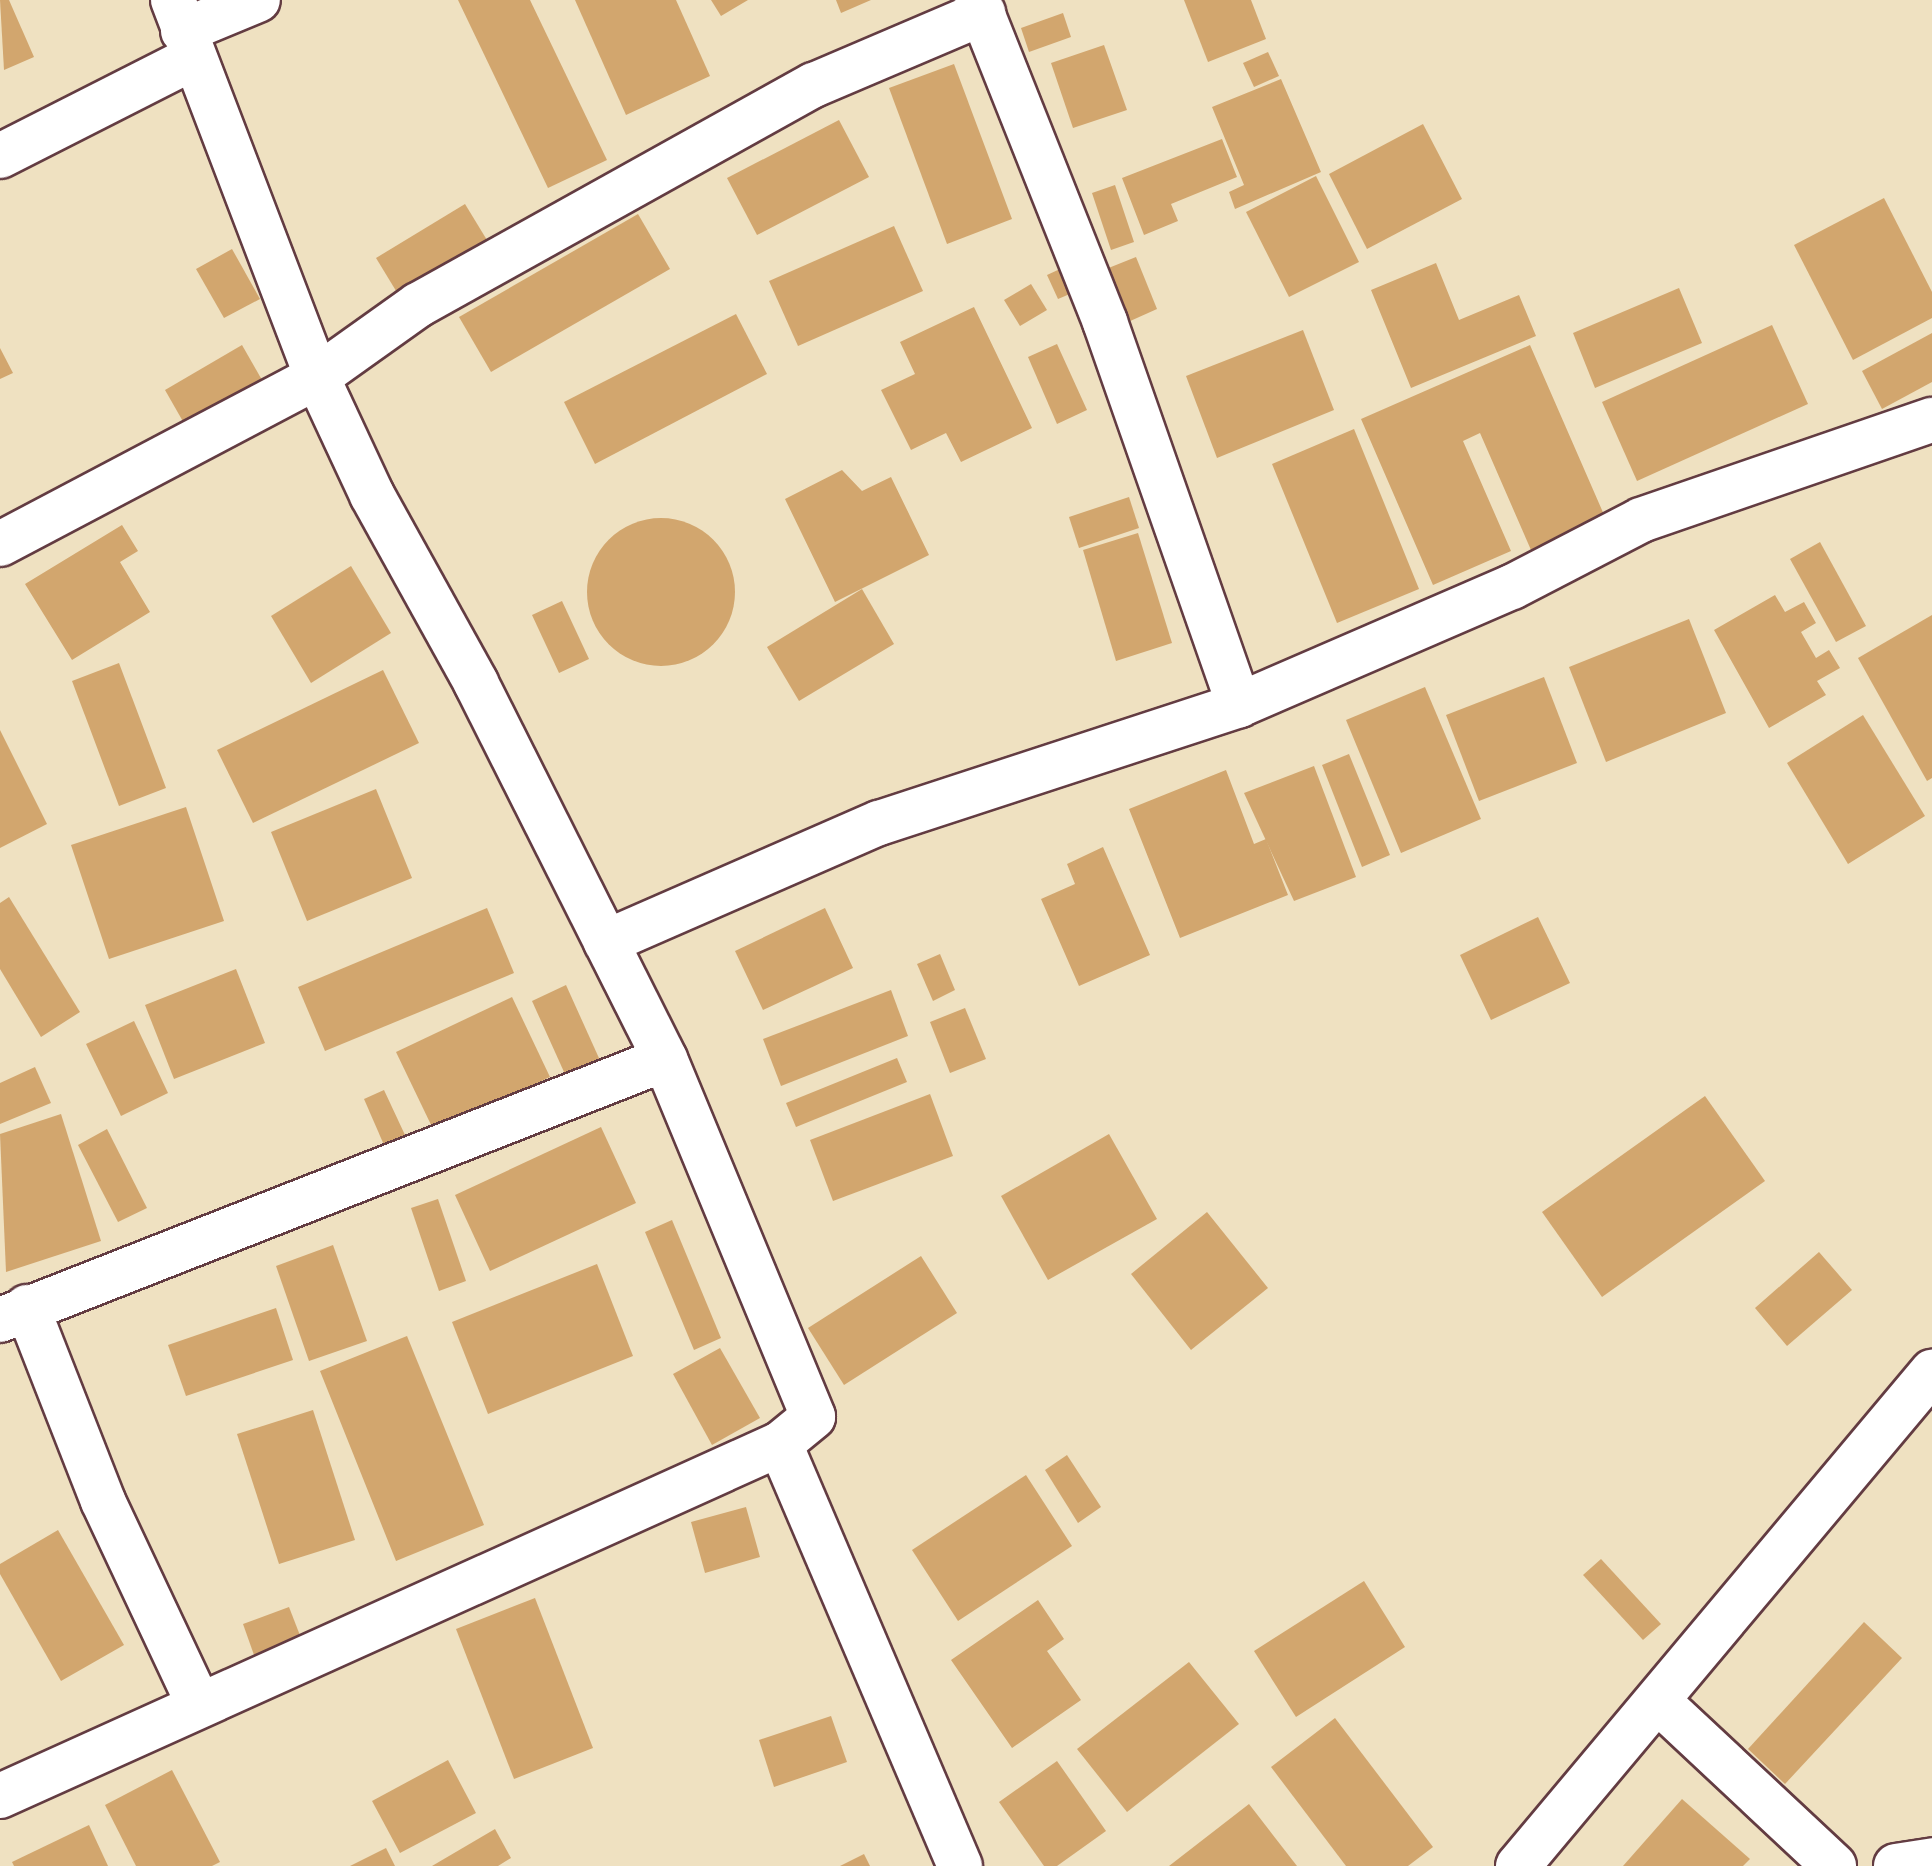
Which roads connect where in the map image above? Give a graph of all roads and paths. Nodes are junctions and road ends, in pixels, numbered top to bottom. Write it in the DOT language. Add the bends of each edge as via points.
graph roads {
  1 [pos="258,0"];
  2 [pos="980,7"];
  3 [pos="182,30"];
  4 [pos="0,156"];
  5 [pos="317,377"];
  6 [pos="1932,420"];
  7 [pos="0,544"];
  8 [pos="1239,705"];
  9 [pos="606,942"];
  10 [pos="665,1059"];
  11 [pos="13,1313"];
  12 [pos="1926,1393"];
  13 [pos="780,1444"];
  14 [pos="198,1703"];
  15 [pos="1661,1704"];
  16 [pos="0,1796"];
  17 [pos="1932,1860"];
  18 [pos="960,1866"];
  19 [pos="1518,1866"];
  20 [pos="1834,1866"];
  21 [pos="1896,1866"];
  1 -- 3 [label="street"];
  2 -- 5 [label="street" via="814,85 556,225 418,305"];
  2 -- 8 [label="street" via="1105,322"];
  3 -- 4 [label="street"];
  3 -- 5 [label="street"];
  5 -- 7 [label="street"];
  5 -- 9 [label="street"];
  6 -- 8 [label="street" via="1641,520 1486,599"];
  8 -- 9 [label="street" via="879,823"];
  9 -- 10 [label="street"];
  10 -- 11 [label="street"];
  10 -- 13 [label="street" via="813,1417"];
  11 -- 14 [label="street"];
  12 -- 15 [label="street"];
  13 -- 14 [label="street"];
  13 -- 18 [label="street"];
  14 -- 16 [label="street"];
  15 -- 19 [label="street"];
  15 -- 20 [label="street"];
  17 -- 21 [label="street"];
}
